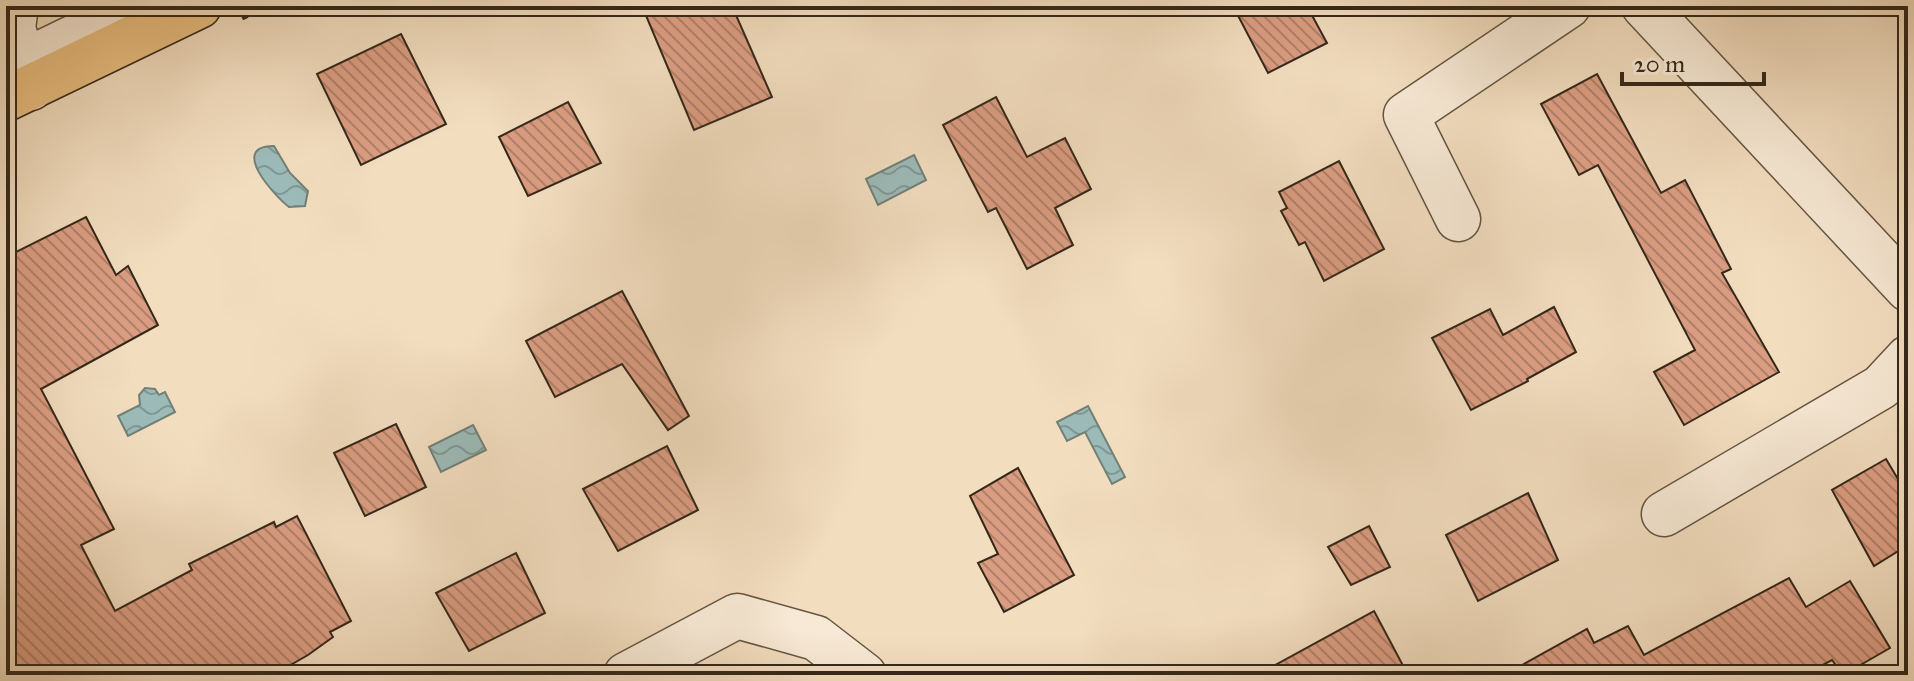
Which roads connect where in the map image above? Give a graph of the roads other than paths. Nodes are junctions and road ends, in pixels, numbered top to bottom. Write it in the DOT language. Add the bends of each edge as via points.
graph roads {
  1 [pos="16,6"];
  2 [pos="139,6"];
  3 [pos="199,6"];
  4 [pos="1568,6"];
  5 [pos="1644,6"];
  6 [pos="91,28"];
  7 [pos="16,80"];
  8 [pos="1458,219"];
  9 [pos="1908,289"];
  10 [pos="1908,308"];
  11 [pos="1908,356"];
  12 [pos="1664,514"];
  13 [pos="626,675"];
  14 [pos="864,675"];
  1 -- 7 [label="street"];
  2 -- 6 [label="street"];
  3 -- 6 [label="main road"];
  4 -- 8 [label="street" via="1406,115"];
  5 -- 9 [label="street"];
  6 -- 7 [label="main road"];
  10 -- 11 [label="street" via="1901,326"];
  11 -- 12 [label="street" via="1881,387"];
  13 -- 14 [label="street" via="737,616 816,638"];
}
